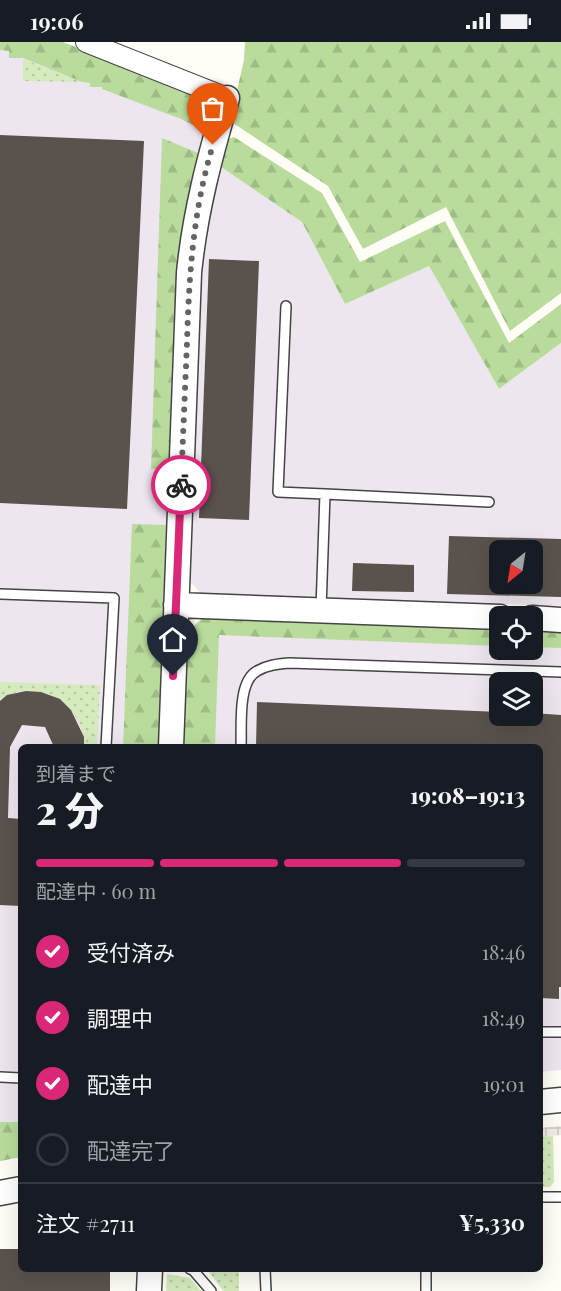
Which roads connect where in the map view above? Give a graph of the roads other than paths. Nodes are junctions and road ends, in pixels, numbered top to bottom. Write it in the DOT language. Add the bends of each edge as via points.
graph roads {
  1 [pos="86,42"];
  2 [pos="227,98"];
  3 [pos="286,306"];
  4 [pos="325,494"];
  5 [pos="489,502"];
  6 [pos="0,594"];
  7 [pos="176,605"];
  8 [pos="321,610"];
  9 [pos="489,617"];
  10 [pos="543,619"];
  11 [pos="561,620"];
  12 [pos="561,672"];
  13 [pos="106,744"];
  14 [pos="171,744"];
  15 [pos="241,744"];
  16 [pos="543,1032"];
  17 [pos="561,1032"];
  18 [pos="0,1077"];
  19 [pos="18,1078"];
  20 [pos="561,1100"];
  21 [pos="543,1102"];
  22 [pos="18,1190"];
  23 [pos="0,1193"];
  24 [pos="543,1197"];
  25 [pos="561,1197"];
  26 [pos="150,1272"];
  27 [pos="194,1272"];
  28 [pos="265,1272"];
  29 [pos="426,1272"];
  30 [pos="149,1291"];
  31 [pos="211,1291"];
  32 [pos="266,1291"];
  33 [pos="426,1291"];
  1 -- 2 [label="street"];
  2 -- 7 [label="street" via="208,160 189,273"];
  3 -- 4 [label="lane" via="278,492"];
  4 -- 5 [label="lane"];
  4 -- 8 [label="lane"];
  6 -- 13 [label="lane" via="114,598"];
  7 -- 8 [label="street"];
  7 -- 14 [label="street"];
  8 -- 9 [label="street"];
  10 -- 11 [label="street"];
  12 -- 15 [label="lane" via="273,665 256,671 246,681"];
  16 -- 17 [label="lane"];
  18 -- 19 [label="lane"];
  20 -- 21 [label="street"];
  22 -- 23 [label="street"];
  24 -- 25 [label="lane"];
  26 -- 30 [label="street"];
  27 -- 31 [label="lane"];
  28 -- 32 [label="lane"];
  29 -- 33 [label="lane"];
}
